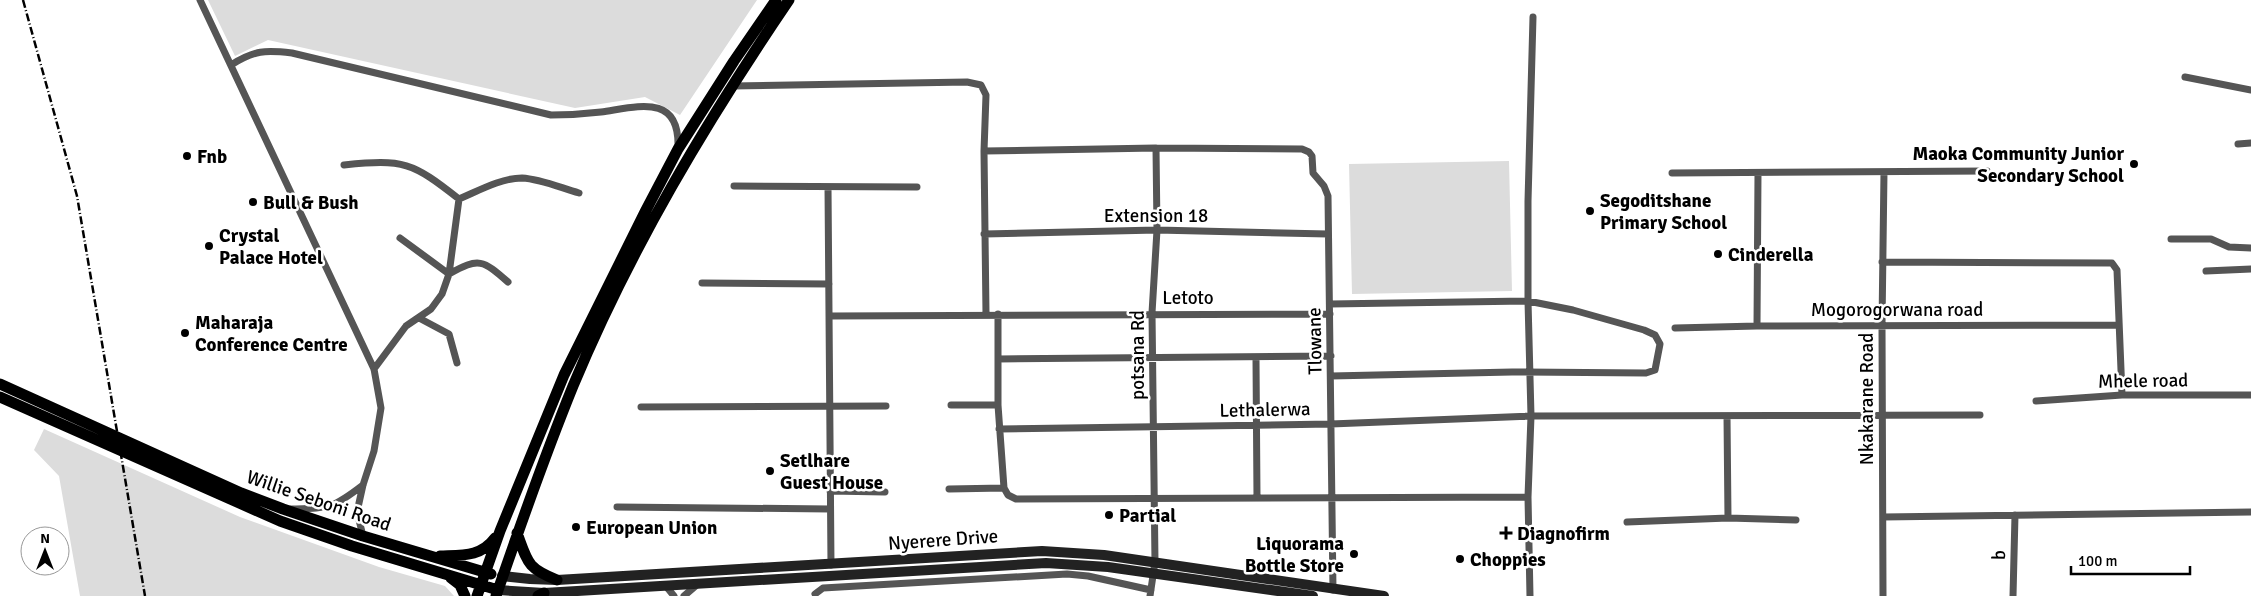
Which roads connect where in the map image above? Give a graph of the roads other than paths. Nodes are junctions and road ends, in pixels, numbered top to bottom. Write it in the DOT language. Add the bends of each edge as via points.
graph roads {
  1 [pos="200,0"];
  2 [pos="776,0"];
  3 [pos="789,0"];
  4 [pos="1533,17"];
  5 [pos="231,64"];
  6 [pos="2185,77"];
  7 [pos="732,86"];
  8 [pos="2251,90"];
  9 [pos="2238,144"];
  10 [pos="2251,144"];
  11 [pos="1156,148"];
  12 [pos="678,149"];
  13 [pos="984,152"];
  14 [pos="344,165"];
  15 [pos="1988,171"];
  16 [pos="1758,172"];
  17 [pos="1884,172"];
  18 [pos="1672,173"];
  19 [pos="734,186"];
  20 [pos="828,187"];
  21 [pos="917,187"];
  22 [pos="579,193"];
  23 [pos="459,199"];
  24 [pos="1157,230"];
  25 [pos="984,234"];
  26 [pos="1328,234"];
  27 [pos="400,238"];
  28 [pos="2171,239"];
  29 [pos="2251,248"];
  30 [pos="1882,262"];
  31 [pos="2251,269"];
  32 [pos="2206,271"];
  33 [pos="450,274"];
  34 [pos="508,282"];
  35 [pos="702,283"];
  36 [pos="829,284"];
  37 [pos="1528,301"];
  38 [pos="1330,304"];
  39 [pos="1152,313"];
  40 [pos="986,314"];
  41 [pos="998,314"];
  42 [pos="1330,314"];
  43 [pos="830,316"];
  44 [pos="419,318"];
  45 [pos="1882,325"];
  46 [pos="2118,325"];
  47 [pos="1757,326"];
  48 [pos="1675,328"];
  49 [pos="1330,356"];
  50 [pos="1152,358"];
  51 [pos="998,359"];
  52 [pos="1256,359"];
  53 [pos="457,363"];
  54 [pos="374,368"];
  55 [pos="1530,372"];
  56 [pos="1331,376"];
  57 [pos="0,384"];
  58 [pos="2122,395"];
  59 [pos="2251,395"];
  60 [pos="0,397"];
  61 [pos="2036,400"];
  62 [pos="830,405"];
  63 [pos="951,405"];
  64 [pos="998,405"];
  65 [pos="886,406"];
  66 [pos="641,407"];
  67 [pos="1883,415"];
  68 [pos="1980,415"];
  69 [pos="1531,416"];
  70 [pos="1727,416"];
  71 [pos="1332,424"];
  72 [pos="1256,426"];
  73 [pos="1154,428"];
  74 [pos="999,429"];
  75 [pos="363,485"];
  76 [pos="949,488"];
  77 [pos="1004,488"];
  78 [pos="830,492"];
  79 [pos="885,492"];
  80 [pos="1528,497"];
  81 [pos="1156,498"];
  82 [pos="1257,498"];
  83 [pos="1333,499"];
  84 [pos="617,507"];
  85 [pos="283,509"];
  86 [pos="830,509"];
  87 [pos="2251,512"];
  88 [pos="2015,515"];
  89 [pos="1883,517"];
  90 [pos="1728,518"];
  91 [pos="1796,520"];
  92 [pos="1627,522"];
  93 [pos="500,531"];
  94 [pos="518,534"];
  95 [pos="363,536"];
  96 [pos="433,556"];
  97 [pos="1155,562"];
  98 [pos="831,564"];
  99 [pos="430,570"];
  100 [pos="485,573"];
  101 [pos="1153,573"];
  102 [pos="502,576"];
  103 [pos="815,576"];
  104 [pos="558,580"];
  105 [pos="699,583"];
  106 [pos="666,585"];
  107 [pos="1333,590"];
  108 [pos="479,591"];
  109 [pos="497,593"];
  110 [pos="1150,593"];
  111 [pos="541,594"];
  112 [pos="815,595"];
  113 [pos="465,596"];
  114 [pos="674,596"];
  115 [pos="684,596"];
  116 [pos="1313,596"];
  117 [pos="1384,596"];
  118 [pos="1530,596"];
  119 [pos="1883,596"];
  120 [pos="2013,596"];
  1 -- 5 [label="street"];
  2 -- 12 [label="main road"];
  3 -- 7 [label="main road"];
  4 -- 37 [label="street"];
  5 -- 12 [label="street" via="258,51 292,53 551,115 651,107 664,111 675,121"];
  5 -- 54 [label="street"];
  6 -- 8 [label="street"];
  7 -- 13 [label="street" via="977,83 986,95"];
  7 -- 94 [label="main road" via="660,207 618,289 574,386"];
  9 -- 10 [label="street"];
  11 -- 13 [label="street"];
  11 -- 24 [label="street, potsana Rd"];
  11 -- 26 [label="street, Tlowane" via="1302,149 1309,152 1313,173 1327,191"];
  12 -- 93 [label="main road" via="564,375"];
  13 -- 25 [label="street"];
  14 -- 23 [label="street" via="380,162 407,165 426,173"];
  15 -- 17 [label="street"];
  16 -- 17 [label="street"];
  16 -- 18 [label="street"];
  16 -- 47 [label="street"];
  17 -- 30 [label="street, Nkakarane Road"];
  19 -- 20 [label="street"];
  20 -- 21 [label="street"];
  20 -- 36 [label="street"];
  22 -- 23 [label="street" via="521,178"];
  23 -- 33 [label="street"];
  24 -- 25 [label="street, Extension 18"];
  24 -- 26 [label="street, Extension 18"];
  24 -- 39 [label="street, potsana Rd"];
  25 -- 40 [label="street"];
  26 -- 38 [label="street, Tlowane"];
  27 -- 33 [label="street"];
  28 -- 29 [label="street" via="2211,239 2229,248"];
  30 -- 45 [label="street, Nkakarane Road"];
  30 -- 46 [label="street" via="2108,262 2117,270"];
  31 -- 32 [label="street"];
  33 -- 34 [label="street" via="468,263 477,263 489,265"];
  33 -- 44 [label="street" via="438,302"];
  35 -- 36 [label="street"];
  36 -- 43 [label="street"];
  37 -- 38 [label="street"];
  37 -- 55 [label="street"];
  37 -- 55 [label="street" via="1644,330 1655,335 1660,344 1657,364 1652,372"];
  38 -- 42 [label="street, Tlowane"];
  39 -- 41 [label="street, Letoto"];
  39 -- 42 [label="street, Letoto"];
  39 -- 50 [label="street, potsana Rd"];
  40 -- 41 [label="street, Letoto"];
  40 -- 43 [label="street, Letoto"];
  41 -- 51 [label="street"];
  42 -- 49 [label="street, Tlowane"];
  43 -- 62 [label="street"];
  44 -- 53 [label="street" via="449,334"];
  44 -- 54 [label="street" via="406,326"];
  45 -- 46 [label="street, Mogorogorwana road"];
  45 -- 47 [label="street, Mogorogorwana road"];
  45 -- 67 [label="street, Nkakarane Road"];
  46 -- 58 [label="street"];
  47 -- 48 [label="street, Mogorogorwana road"];
  49 -- 52 [label="street"];
  49 -- 56 [label="street, Tlowane"];
  50 -- 51 [label="street"];
  50 -- 52 [label="street"];
  50 -- 73 [label="street, potsana Rd"];
  51 -- 64 [label="street"];
  52 -- 72 [label="street"];
  54 -- 75 [label="street" via="381,408 379,430"];
  55 -- 56 [label="street"];
  55 -- 69 [label="street"];
  56 -- 71 [label="street, Tlowane"];
  57 -- 85 [label="main road, Willie Seboni Road"];
  58 -- 59 [label="street, Mhele road"];
  58 -- 61 [label="street, Mhele road"];
  60 -- 99 [label="main road, Willie Seboni Road" via="280,520"];
  62 -- 65 [label="street"];
  62 -- 66 [label="street"];
  62 -- 78 [label="street"];
  63 -- 64 [label="street"];
  64 -- 74 [label="street"];
  67 -- 68 [label="street, Lethalerwa"];
  67 -- 70 [label="street, Lethalerwa"];
  67 -- 89 [label="street, Nkakarane Road"];
  69 -- 70 [label="street, Lethalerwa"];
  69 -- 71 [label="street, Lethalerwa"];
  69 -- 80 [label="street"];
  70 -- 90 [label="street"];
  71 -- 72 [label="street, Lethalerwa"];
  71 -- 83 [label="street, Tlowane"];
  72 -- 73 [label="street, Lethalerwa"];
  72 -- 82 [label="street"];
  73 -- 74 [label="street, Lethalerwa"];
  73 -- 81 [label="street, potsana Rd"];
  74 -- 77 [label="street"];
  75 -- 85 [label="street" via="330,507"];
  75 -- 95 [label="street" via="357,512"];
  76 -- 77 [label="street"];
  77 -- 81 [label="street" via="1016,499"];
  78 -- 79 [label="street"];
  78 -- 86 [label="street"];
  80 -- 83 [label="street"];
  80 -- 118 [label="street"];
  81 -- 82 [label="street"];
  81 -- 97 [label="street, potsana Rd"];
  82 -- 83 [label="street"];
  83 -- 107 [label="street, Tlowane"];
  84 -- 86 [label="street"];
  85 -- 95 [label="main road, Willie Seboni Road"];
  86 -- 98 [label="street"];
  87 -- 88 [label="street"];
  88 -- 89 [label="street"];
  88 -- 120 [label="street, b"];
  89 -- 119 [label="street, Nkakarane Road"];
  90 -- 91 [label="street"];
  90 -- 92 [label="street"];
  93 -- 96 [label="main road" via="485,549"];
  93 -- 100 [label="main road"];
  94 -- 102 [label="main road"];
  94 -- 104 [label="main road" via="532,568"];
  95 -- 96 [label="main road, Willie Seboni Road"];
  96 -- 100 [label="main road, Willie Seboni Road"];
  97 -- 98 [label="main road, Nyerere Drive" via="1042,551"];
  97 -- 101 [label="street, potsana Rd"];
  97 -- 107 [label="main road, Nyerere Drive"];
  98 -- 104 [label="main road, Nyerere Drive"];
  99 -- 108 [label="main road, Willie Seboni Road"];
  99 -- 113 [label="main road" via="453,579"];
  100 -- 102 [label="main road, Willie Seboni Road"];
  100 -- 108 [label="main road"];
  101 -- 103 [label="main road, Nyerere Drive" via="1046,563"];
  101 -- 110 [label="street, potsana Rd"];
  101 -- 116 [label="main road, Nyerere Drive"];
  102 -- 104 [label="main road, Nyerere Drive"];
  102 -- 109 [label="main road"];
  103 -- 105 [label="main road, Nyerere Drive"];
  103 -- 112 [label="street"];
  105 -- 106 [label="main road, Nyerere Drive"];
  105 -- 115 [label="street"];
  106 -- 111 [label="main road, Nyerere Drive"];
  106 -- 114 [label="street"];
  107 -- 117 [label="main road, Nyerere Drive"];
  108 -- 109 [label="main road, Willie Seboni Road"];
  109 -- 111 [label="main road, Nyerere Drive"];
  110 -- 112 [label="street" via="1088,576 1067,574 823,588"];
}
